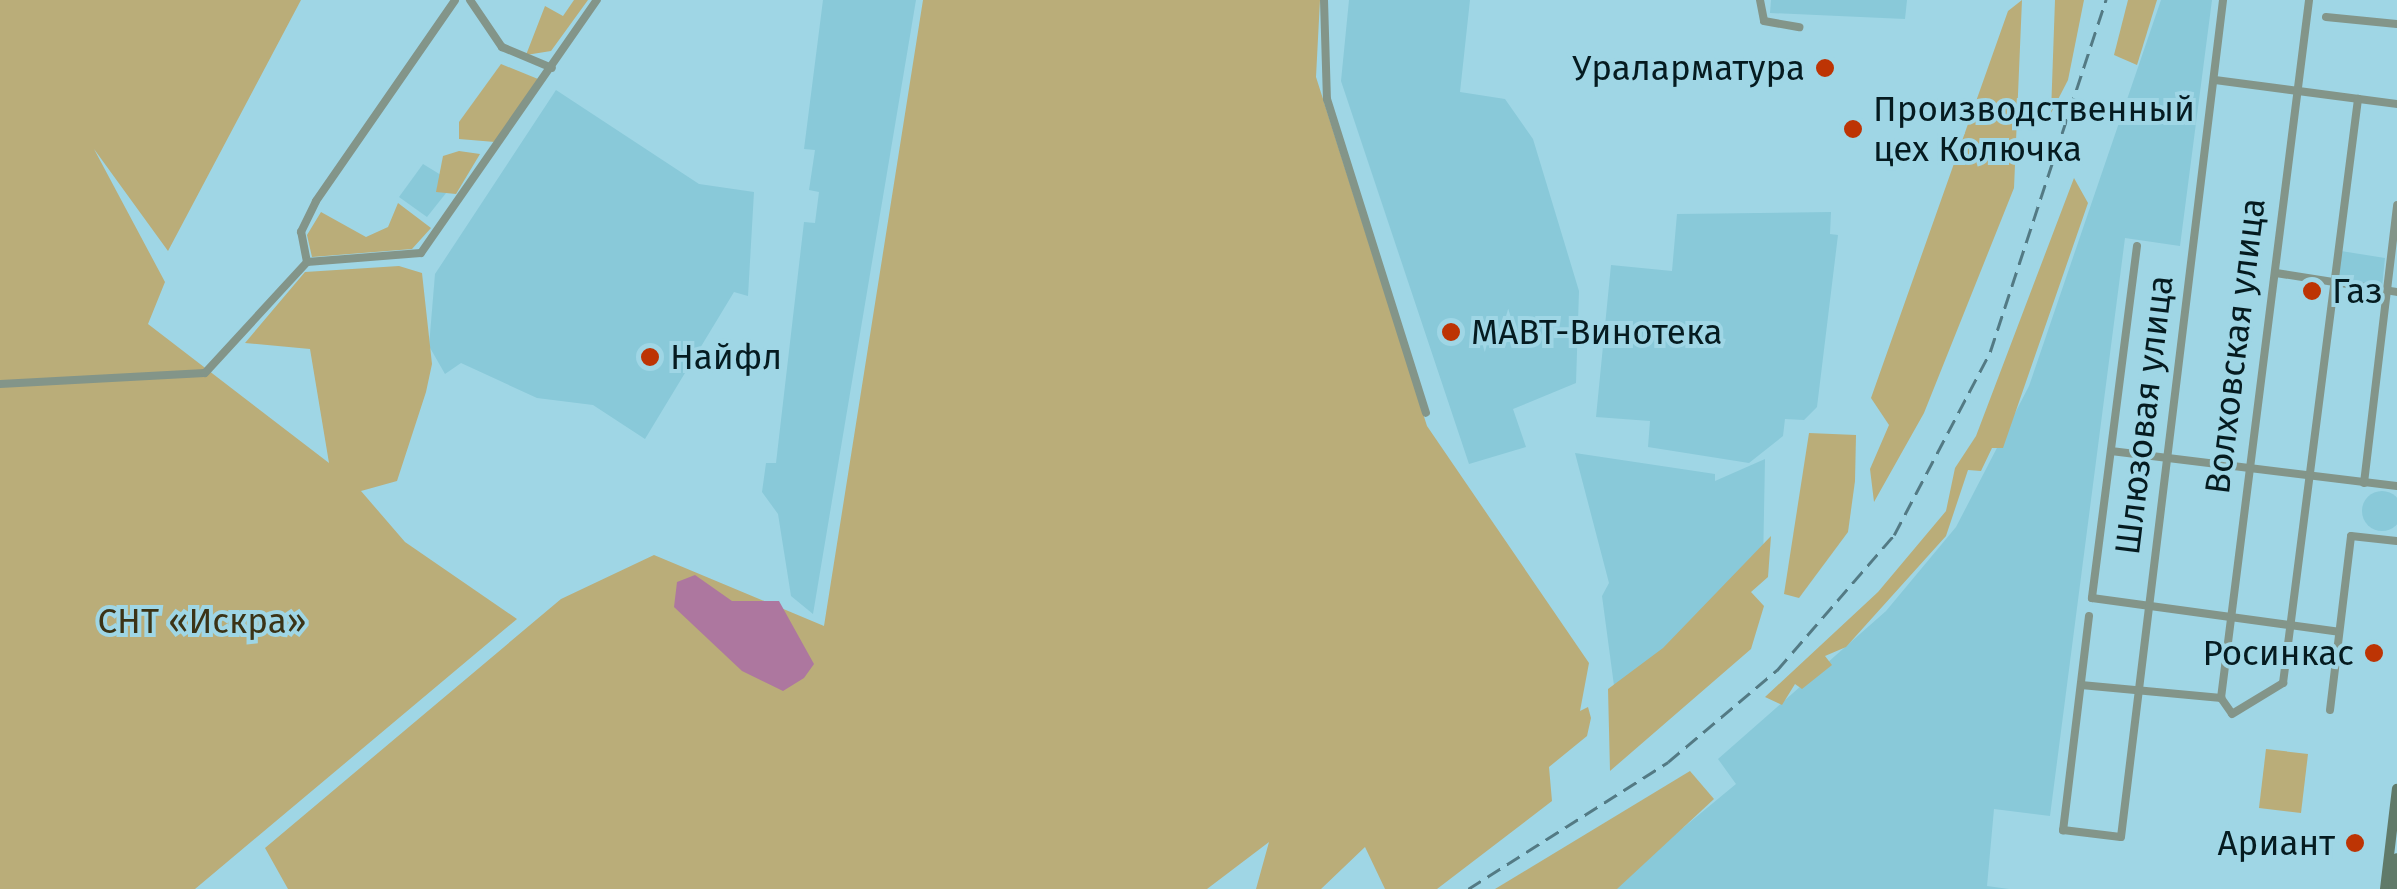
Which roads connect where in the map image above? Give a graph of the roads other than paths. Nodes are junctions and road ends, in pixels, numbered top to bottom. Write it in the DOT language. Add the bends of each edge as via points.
graph roads {
  1 [pos="455,0"];
  2 [pos="470,0"];
  3 [pos="597,0"];
  4 [pos="1324,0"];
  5 [pos="1760,0"];
  6 [pos="2224,0"];
  7 [pos="2309,0"];
  8 [pos="2326,16"];
  9 [pos="2397,24"];
  10 [pos="1800,27"];
  11 [pos="552,68"];
  12 [pos="2215,80"];
  13 [pos="2296,92"];
  14 [pos="2358,99"];
  15 [pos="2397,104"];
  16 [pos="2397,205"];
  17 [pos="2137,246"];
  18 [pos="307,262"];
  19 [pos="2276,274"];
  20 [pos="2332,281"];
  21 [pos="2386,291"];
  22 [pos="2397,292"];
  23 [pos="0,384"];
  24 [pos="1426,413"];
  25 [pos="2111,451"];
  26 [pos="2166,460"];
  27 [pos="2249,469"];
  28 [pos="2309,476"];
  29 [pos="2364,483"];
  30 [pos="2397,486"];
  31 [pos="2397,542"];
  32 [pos="2148,605"];
  33 [pos="2090,616"];
  34 [pos="2232,616"];
  35 [pos="2290,626"];
  36 [pos="2339,632"];
  37 [pos="2080,685"];
  38 [pos="2138,689"];
  39 [pos="2221,698"];
  40 [pos="2330,710"];
  41 [pos="2397,789"];
  42 [pos="2397,858"];
  43 [pos="2396,877"];
  44 [pos="2384,889"];
  45 [pos="2393,889"];
  1 -- 18 [label="street" via="316,200 302,232"];
  2 -- 11 [label="street" via="502,48"];
  3 -- 11 [label="street"];
  4 -- 24 [label="street" via="1327,99"];
  5 -- 10 [label="street" via="1764,21"];
  6 -- 12 [label="street, Шлюзовая улица"];
  7 -- 13 [label="street, Волховская улица"];
  8 -- 9 [label="street"];
  11 -- 18 [label="street" via="421,253"];
  12 -- 13 [label="street"];
  12 -- 26 [label="street, Шлюзовая улица"];
  13 -- 14 [label="street"];
  13 -- 19 [label="street, Волховская улица"];
  14 -- 15 [label="street"];
  14 -- 20 [label="street"];
  16 -- 21 [label="street"];
  17 -- 25 [label="street"];
  18 -- 23 [label="street" via="205,373"];
  19 -- 20 [label="street"];
  19 -- 27 [label="street, Волховская улица"];
  20 -- 21 [label="street"];
  20 -- 28 [label="street"];
  21 -- 22 [label="street"];
  21 -- 29 [label="street"];
  25 -- 26 [label="street"];
  25 -- 32 [label="street" via="2092,598"];
  26 -- 27 [label="street"];
  26 -- 32 [label="street, Шлюзовая улица"];
  27 -- 28 [label="street"];
  27 -- 34 [label="street, Волховская улица"];
  28 -- 29 [label="street"];
  28 -- 35 [label="street"];
  29 -- 30 [label="street"];
  31 -- 36 [label="street" via="2351,536"];
  32 -- 34 [label="street"];
  32 -- 38 [label="street, Шлюзовая улица"];
  33 -- 37 [label="street"];
  34 -- 35 [label="street"];
  34 -- 39 [label="street, Волховская улица"];
  35 -- 36 [label="street"];
  35 -- 39 [label="street" via="2283,683 2232,714"];
  36 -- 40 [label="street"];
  37 -- 38 [label="street"];
  37 -- 38 [label="street, Шлюзовая улица" via="2062,830 2120,837"];
  38 -- 39 [label="street"];
  41 -- 44 [label="main road"];
  42 -- 43 [label="main road"];
  43 -- 45 [label="main road"];
}
